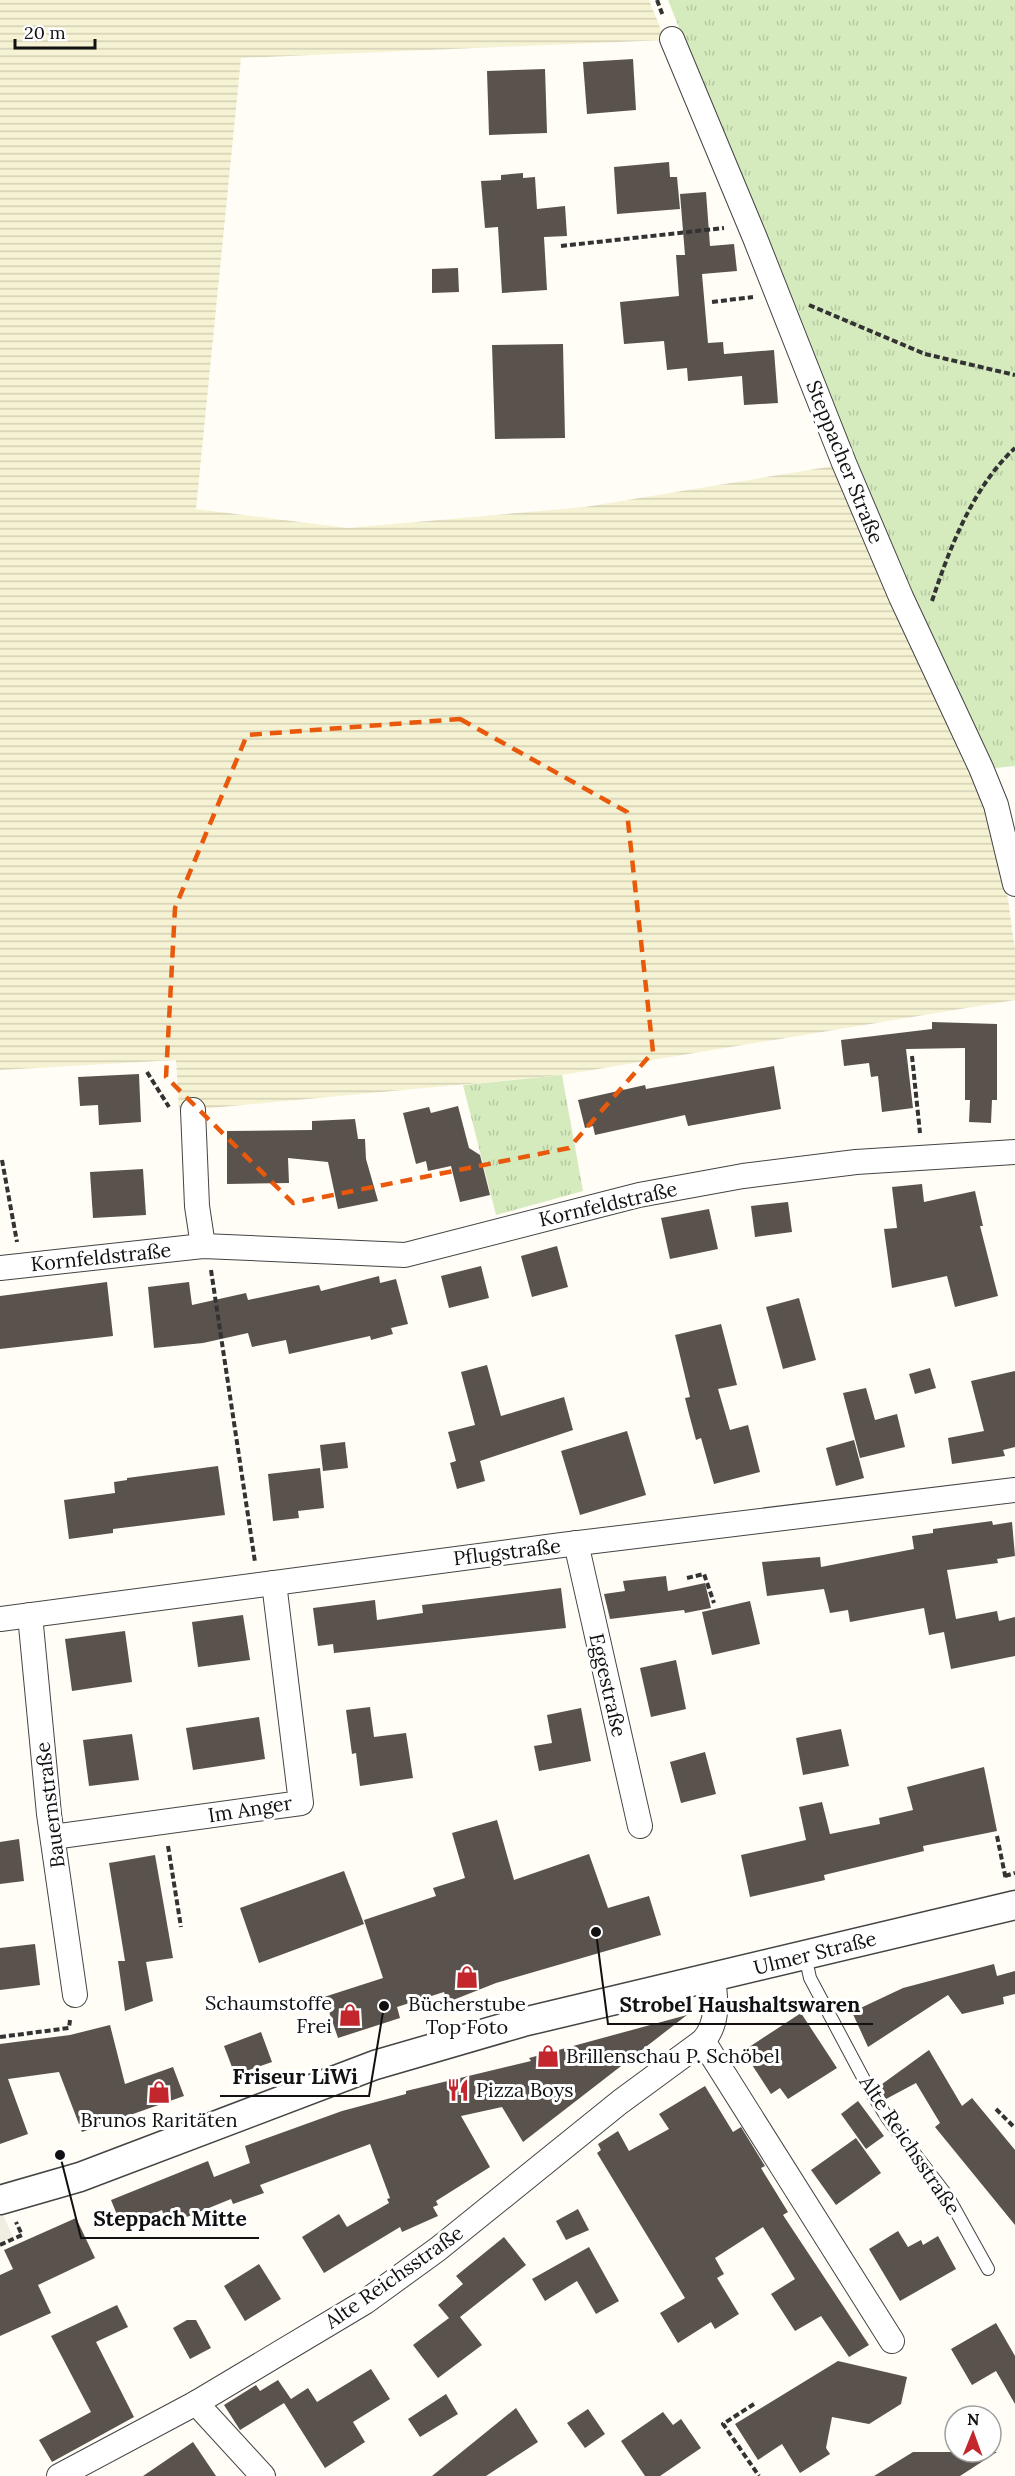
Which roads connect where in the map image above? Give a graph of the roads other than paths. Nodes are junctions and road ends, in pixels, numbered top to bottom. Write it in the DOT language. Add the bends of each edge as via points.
graph roads {
  1 [pos="672,39"];
  2 [pos="1015,884"];
  3 [pos="193,1110"];
  4 [pos="1015,1152"];
  5 [pos="203,1246"];
  6 [pos="10,1266"];
  7 [pos="1015,1490"];
  8 [pos="576,1543"];
  9 [pos="266,1584"];
  10 [pos="30,1615"];
  11 [pos="0,1618"];
  12 [pos="640,1826"];
  13 [pos="53,1837"];
  14 [pos="1015,1905"];
  15 [pos="805,1955"];
  16 [pos="713,1978"];
  17 [pos="75,1995"];
  18 [pos="703,2041"];
  19 [pos="0,2200"];
  20 [pos="988,2269"];
  21 [pos="892,2341"];
  22 [pos="196,2403"];
  23 [pos="59,2476"];
  24 [pos="263,2476"];
  1 -- 2 [label="street, Steppacher Straße" via="844,463 996,805"];
  3 -- 5 [label="street" via="197,1206"];
  4 -- 5 [label="street, Kornfeldstraße" via="856,1162 708,1182 639,1195 405,1255"];
  5 -- 6 [label="street, Kornfeldstraße"];
  7 -- 8 [label="street, Pflugstraße"];
  8 -- 9 [label="street, Pflugstraße"];
  8 -- 12 [label="street, Eggestraße"];
  9 -- 10 [label="street, Pflugstraße"];
  9 -- 13 [label="street, Im Anger" via="301,1803"];
  10 -- 11 [label="street, Pflugstraße"];
  10 -- 13 [label="street, Bauernstraße"];
  13 -- 17 [label="street, Bauernstraße"];
  14 -- 15 [label="street, Ulmer Straße"];
  15 -- 16 [label="street, Ulmer Straße"];
  15 -- 20 [label="lane, Alte Reichsstraße" via="810,1978 868,2087 948,2197"];
  16 -- 18 [label="street, Alte Reichsstraße" via="716,2014"];
  16 -- 19 [label="street, Ulmer Straße" via="523,2022 411,2054 80,2177"];
  18 -- 21 [label="street"];
  18 -- 22 [label="street, Alte Reichsstraße" via="620,2102 429,2256 344,2314"];
  22 -- 23 [label="street, Alte Reichsstraße"];
  22 -- 24 [label="street"];
}
